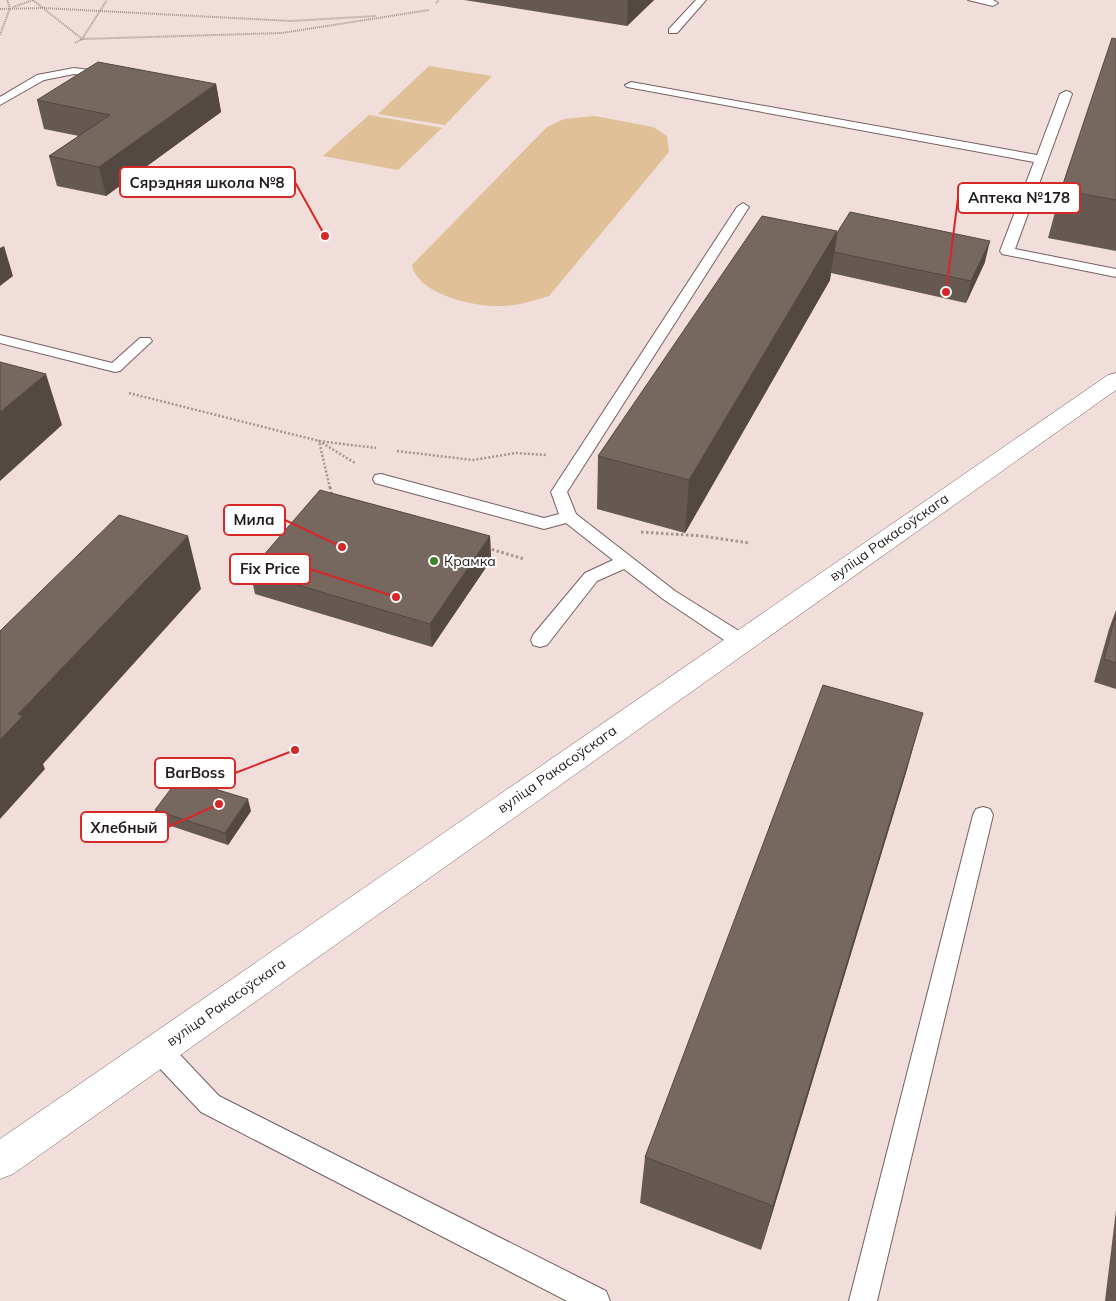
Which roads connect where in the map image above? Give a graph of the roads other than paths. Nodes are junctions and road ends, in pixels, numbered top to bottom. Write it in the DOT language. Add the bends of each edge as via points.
graph roads {
  1 [pos="701,0"];
  2 [pos="973,0"];
  3 [pos="992,3"];
  4 [pos="672,31"];
  5 [pos="120,76"];
  6 [pos="631,85"];
  7 [pos="1066,94"];
  8 [pos="0,102"];
  9 [pos="1043,160"];
  10 [pos="743,207"];
  11 [pos="1116,273"];
  12 [pos="0,339"];
  13 [pos="145,341"];
  14 [pos="1116,380"];
  15 [pos="381,479"];
  16 [pos="569,517"];
  17 [pos="625,562"];
  18 [pos="540,640"];
  19 [pos="740,642"];
  20 [pos="982,815"];
  21 [pos="158,1049"];
  22 [pos="0,1161"];
  23 [pos="596,1301"];
  24 [pos="863,1301"];
  1 -- 4 [label="lane"];
  2 -- 3 [label="lane"];
  5 -- 8 [label="lane" via="74,71 41,77"];
  6 -- 9 [label="lane"];
  7 -- 9 [label="lane"];
  9 -- 11 [label="lane" via="1007,250"];
  10 -- 16 [label="lane" via="559,492"];
  12 -- 13 [label="lane" via="115,368"];
  14 -- 19 [label="main road, вуліца Ракасоўскага"];
  15 -- 16 [label="lane" via="544,524"];
  16 -- 17 [label="lane"];
  17 -- 18 [label="lane" via="591,577"];
  17 -- 19 [label="lane"];
  19 -- 21 [label="main road, вуліца Ракасоўскага"];
  20 -- 24 [label="lane"];
  21 -- 22 [label="main road, вуліца Ракасоўскага"];
  21 -- 23 [label="lane" via="210,1104"];
}
